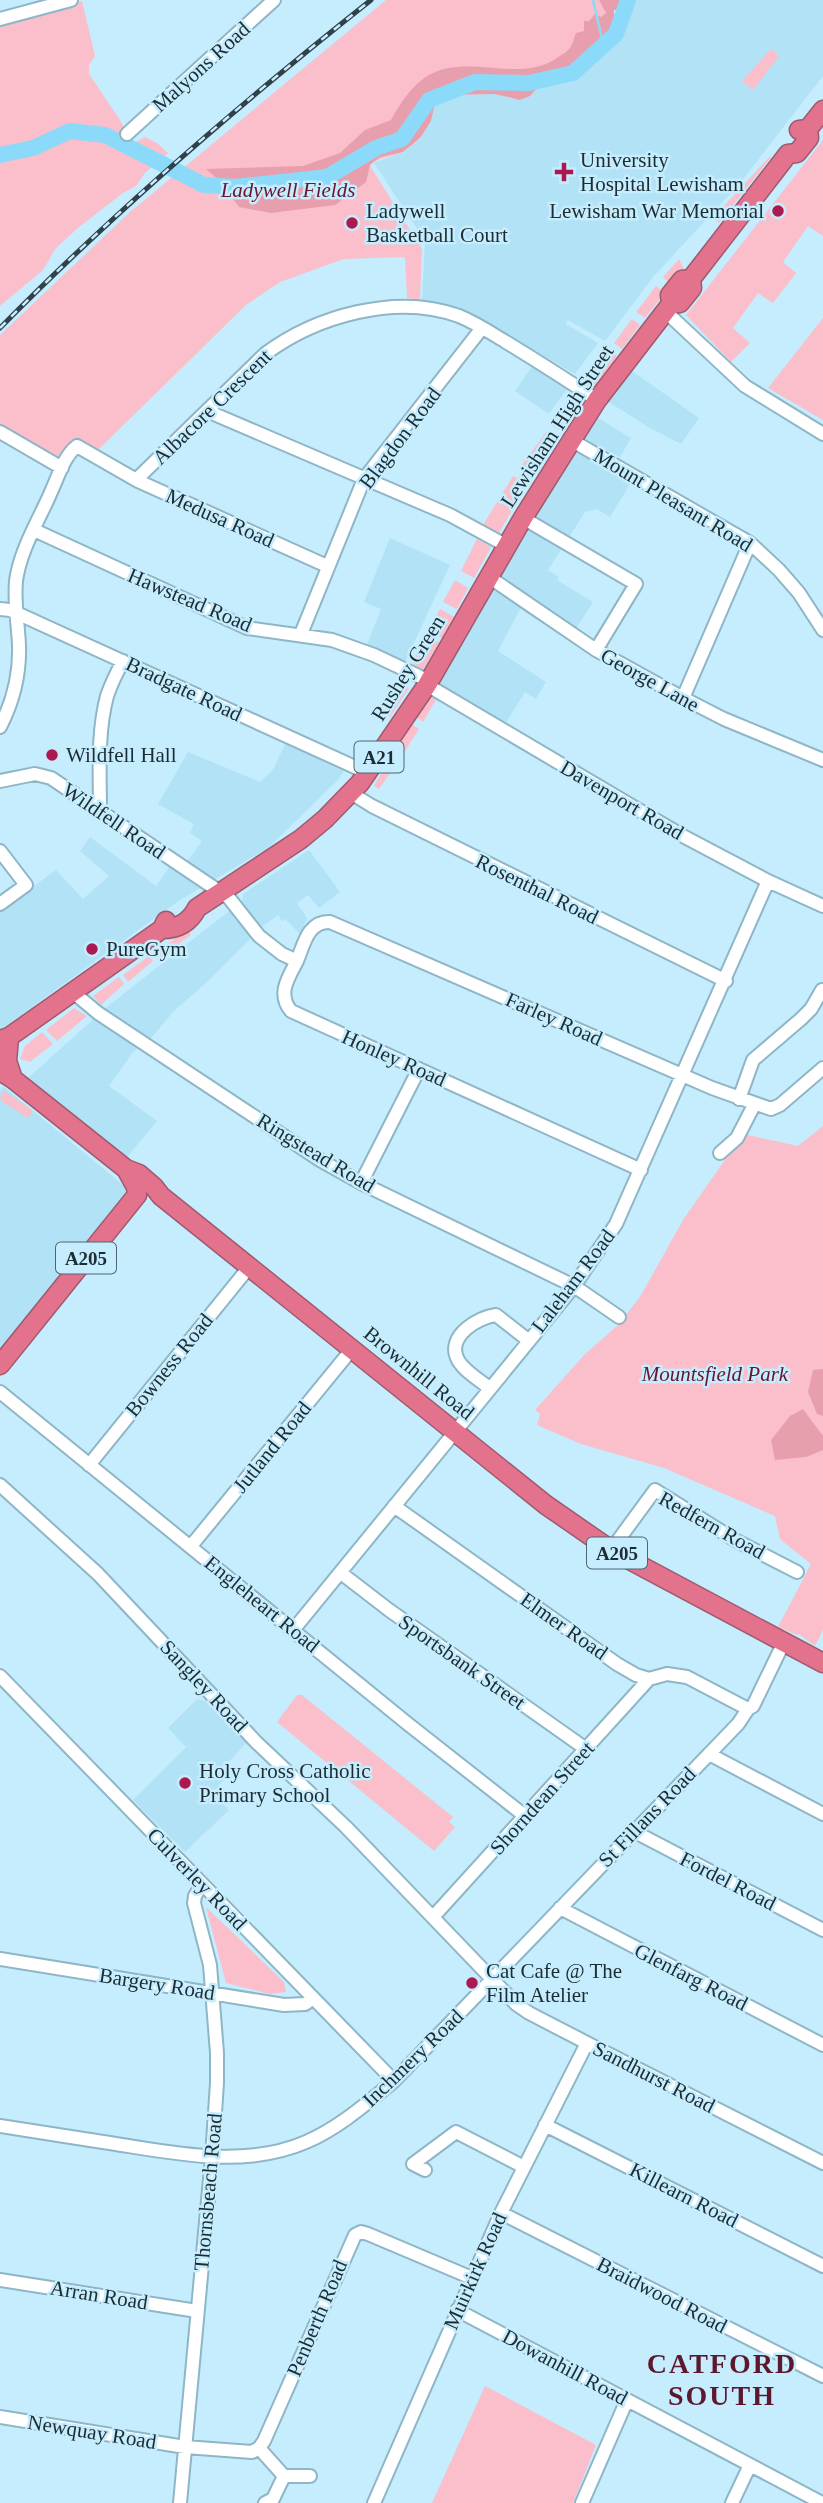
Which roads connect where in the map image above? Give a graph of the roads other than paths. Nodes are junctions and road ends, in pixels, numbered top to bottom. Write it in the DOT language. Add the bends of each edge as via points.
graph roads {
  1 [pos="71,0"];
  2 [pos="274,0"];
  3 [pos="0,19"];
  4 [pos="823,110"];
  5 [pos="127,134"];
  6 [pos="668,308"];
  7 [pos="482,328"];
  8 [pos="597,400"];
  9 [pos="207,411"];
  10 [pos="0,432"];
  11 [pos="823,434"];
  12 [pos="571,440"];
  13 [pos="62,468"];
  14 [pos="364,480"];
  15 [pos="138,481"];
  16 [pos="530,522"];
  17 [pos="34,530"];
  18 [pos="500,542"];
  19 [pos="750,542"];
  20 [pos="327,566"];
  21 [pos="489,577"];
  22 [pos="0,608"];
  23 [pos="15,613"];
  24 [pos="823,630"];
  25 [pos="300,634"];
  26 [pos="596,650"];
  27 [pos="122,661"];
  28 [pos="428,683"];
  29 [pos="683,698"];
  30 [pos="0,727"];
  31 [pos="823,760"];
  32 [pos="368,773"];
  33 [pos="0,781"];
  34 [pos="351,793"];
  35 [pos="100,812"];
  36 [pos="0,851"];
  37 [pos="768,881"];
  38 [pos="220,893"];
  39 [pos="0,904"];
  40 [pos="823,905"];
  41 [pos="296,961"];
  42 [pos="726,981"];
  43 [pos="822,990"];
  44 [pos="74,993"];
  45 [pos="5,1039"];
  46 [pos="823,1068"];
  47 [pos="419,1069"];
  48 [pos="7,1075"];
  49 [pos="683,1076"];
  50 [pos="739,1099"];
  51 [pos="754,1105"];
  52 [pos="720,1153"];
  53 [pos="126,1169"];
  54 [pos="641,1170"];
  55 [pos="362,1183"];
  56 [pos="137,1195"];
  57 [pos="161,1196"];
  58 [pos="250,1266"];
  59 [pos="574,1286"];
  60 [pos="619,1317"];
  61 [pos="528,1340"];
  62 [pos="352,1349"];
  63 [pos="0,1365"];
  64 [pos="489,1388"];
  65 [pos="0,1392"];
  66 [pos="454,1431"];
  67 [pos="89,1465"];
  68 [pos="0,1485"];
  69 [pos="394,1506"];
  70 [pos="191,1546"];
  71 [pos="611,1550"];
  72 [pos="797,1572"];
  73 [pos="341,1573"];
  74 [pos="294,1629"];
  75 [pos="784,1642"];
  76 [pos="823,1663"];
  77 [pos="0,1676"];
  78 [pos="649,1679"];
  79 [pos="748,1709"];
  80 [pos="586,1749"];
  81 [pos="709,1754"];
  82 [pos="823,1814"];
  83 [pos="525,1816"];
  84 [pos="633,1831"];
  85 [pos="202,1884"];
  86 [pos="559,1908"];
  87 [pos="433,1917"];
  88 [pos="823,1930"];
  89 [pos="0,1959"];
  90 [pos="493,1980"];
  91 [pos="214,1993"];
  92 [pos="313,1998"];
  93 [pos="587,2043"];
  94 [pos="823,2045"];
  95 [pos="394,2081"];
  96 [pos="545,2125"];
  97 [pos="0,2126"];
  98 [pos="212,2157"];
  99 [pos="823,2163"];
  100 [pos="524,2167"];
  101 [pos="425,2170"];
  102 [pos="500,2213"];
  103 [pos="823,2266"];
  104 [pos="472,2278"];
  105 [pos="0,2280"];
  106 [pos="457,2310"];
  107 [pos="197,2311"];
  108 [pos="823,2376"];
  109 [pos="628,2400"];
  110 [pos="0,2417"];
  111 [pos="185,2447"];
  112 [pos="259,2448"];
  113 [pos="750,2465"];
  114 [pos="284,2476"];
  115 [pos="310,2476"];
  116 [pos="180,2503"];
  117 [pos="265,2503"];
  118 [pos="374,2503"];
  119 [pos="582,2503"];
  120 [pos="732,2503"];
  121 [pos="822,2503"];
  1 -- 3 [label="street"];
  2 -- 5 [label="street, Malyons Road"];
  4 -- 6 [label="highway, Lewisham High Street / A21" via="787,145 788,154 691,279 692,288 680,303"];
  6 -- 8 [label="highway, Lewisham High Street / A21"];
  6 -- 11 [label="street" via="745,386"];
  7 -- 8 [label="street, Albacore Crescent"];
  7 -- 9 [label="street, Albacore Crescent" via="446,312 410,308 333,318 285,339"];
  7 -- 14 [label="street, Blagdon Road"];
  8 -- 12 [label="highway, Lewisham High Street / A21"];
  9 -- 14 [label="street"];
  9 -- 15 [label="street, Albacore Crescent"];
  10 -- 13 [label="street"];
  12 -- 16 [label="highway, Lewisham High Street / A21"];
  12 -- 19 [label="street, Mount Pleasant Road"];
  13 -- 15 [label="street, Medusa Road" via="77,446"];
  13 -- 17 [label="street"];
  14 -- 18 [label="street" via="450,515"];
  14 -- 20 [label="street, Blagdon Road"];
  15 -- 20 [label="street, Medusa Road"];
  16 -- 18 [label="highway, Lewisham High Street / A21"];
  16 -- 26 [label="street" via="636,584"];
  17 -- 23 [label="street" via="17,574"];
  17 -- 25 [label="street, Hawstead Road" via="235,624"];
  18 -- 21 [label="highway, Lewisham High Street / A21"];
  19 -- 24 [label="street, Mount Pleasant Road" via="799,593"];
  19 -- 29 [label="street"];
  20 -- 25 [label="street, Blagdon Road"];
  21 -- 26 [label="street, George Lane"];
  21 -- 28 [label="highway, Rushey Green / A21"];
  22 -- 23 [label="street, Bradgate Road"];
  23 -- 27 [label="street, Bradgate Road"];
  23 -- 30 [label="street" via="17,674"];
  25 -- 28 [label="street, Hawstead Road" via="352,646"];
  26 -- 29 [label="street, George Lane"];
  27 -- 32 [label="street, Bradgate Road"];
  27 -- 35 [label="street" via="103,717"];
  28 -- 32 [label="highway, Rushey Green / A21"];
  28 -- 37 [label="street, Davenport Road" via="681,835"];
  29 -- 31 [label="street, George Lane"];
  32 -- 34 [label="highway, Rushey Green / A21"];
  33 -- 35 [label="street, Wildfell Road" via="43,775"];
  34 -- 38 [label="highway, Rushey Green / A21" via="301,839"];
  34 -- 42 [label="street, Rosenthal Road"];
  35 -- 38 [label="street, Wildfell Road"];
  36 -- 39 [label="street" via="26,885"];
  37 -- 40 [label="street, Davenport Road"];
  37 -- 42 [label="street, Laleham Road"];
  38 -- 41 [label="street" via="259,936"];
  38 -- 44 [label="highway, Rushey Green / A21" via="197,908 192,918 173,929 162,929"];
  41 -- 47 [label="street, Honley Road" via="283,994 291,1011"];
  41 -- 49 [label="street, Farley Road" via="311,929 322,921 330,922"];
  42 -- 49 [label="street, Laleham Road"];
  43 -- 50 [label="street" via="811,1009 753,1060"];
  44 -- 45 [label="highway, Rushey Green / A21"];
  44 -- 55 [label="street, Ringstead Road" via="97,1013"];
  45 -- 48 [label="highway, Brownhill Road / A21"];
  46 -- 51 [label="street" via="776,1108"];
  47 -- 54 [label="street, Honley Road"];
  47 -- 55 [label="street"];
  48 -- 53 [label="highway, Brownhill Road / A205"];
  49 -- 50 [label="street, Farley Road"];
  49 -- 54 [label="street, Laleham Road"];
  50 -- 51 [label="street, Farley Road"];
  51 -- 52 [label="street" via="737,1138"];
  53 -- 56 [label="highway, A205"];
  53 -- 57 [label="highway, Brownhill Road / A205" via="143,1177"];
  54 -- 59 [label="street, Laleham Road" via="611,1233"];
  55 -- 59 [label="street, Ringstead Road"];
  56 -- 57 [label="highway"];
  56 -- 63 [label="highway, A205"];
  57 -- 58 [label="highway, Brownhill Road / A205"];
  58 -- 62 [label="highway, Brownhill Road / A205"];
  58 -- 67 [label="street, Bowness Road"];
  59 -- 60 [label="street, Ringstead Road"];
  59 -- 61 [label="street, Laleham Road"];
  61 -- 64 [label="street, Laleham Road"];
  61 -- 64 [label="street" via="496,1315 473,1322 463,1334 455,1346 456,1357"];
  62 -- 66 [label="highway, Brownhill Road / A205"];
  62 -- 70 [label="street, Jutland Road"];
  64 -- 66 [label="street, Laleham Road"];
  65 -- 67 [label="street, Engleheart Road"];
  66 -- 69 [label="street, Laleham Road"];
  66 -- 71 [label="highway, Brownhill Road / A205"];
  67 -- 70 [label="street, Engleheart Road"];
  68 -- 87 [label="street, Sangley Road" via="98,1574 256,1742"];
  69 -- 73 [label="street, Laleham Road"];
  69 -- 78 [label="street, Elmer Road" via="617,1664"];
  70 -- 74 [label="street, Engleheart Road"];
  71 -- 72 [label="street, Redfern Road" via="655,1490"];
  71 -- 75 [label="highway, Brownhill Road / A205"];
  73 -- 74 [label="street, Laleham Road"];
  73 -- 80 [label="street, Sportsbank Street"];
  74 -- 83 [label="street, Engleheart Road"];
  75 -- 76 [label="highway, Brownhill Road / A205"];
  75 -- 79 [label="street, St Fillans Road"];
  77 -- 85 [label="street, Culverley Road"];
  78 -- 79 [label="street, Elmer Road" via="667,1674 687,1677"];
  78 -- 80 [label="street, Shorndean Street"];
  79 -- 81 [label="street, St Fillans Road"];
  80 -- 83 [label="street, Shorndean Street"];
  81 -- 82 [label="street"];
  81 -- 84 [label="street, St Fillans Road"];
  83 -- 87 [label="street, Shorndean Street"];
  84 -- 86 [label="street, St Fillans Road"];
  84 -- 88 [label="street, Fordel Road"];
  85 -- 91 [label="street, Thornsbeach Road" via="194,1903"];
  85 -- 92 [label="street, Culverley Road"];
  86 -- 90 [label="street, St Fillans Road"];
  86 -- 94 [label="street, Glenfarg Road"];
  87 -- 90 [label="street, Sangley Road"];
  89 -- 91 [label="street, Bargery Road"];
  90 -- 93 [label="street, Sandhurst Road" via="525,2010"];
  90 -- 95 [label="street, Inchmery Road"];
  91 -- 92 [label="street, Bargery Road" via="285,2005 304,2004"];
  91 -- 98 [label="street, Thornsbeach Road" via="217,2053"];
  92 -- 95 [label="street, Culverley Road"];
  93 -- 96 [label="street, Muirkirk Road"];
  93 -- 99 [label="street, Sandhurst Road"];
  95 -- 98 [label="street, Inchmery Road" via="306,2142 253,2155"];
  96 -- 100 [label="street, Muirkirk Road"];
  96 -- 103 [label="street, Killearn Road"];
  97 -- 98 [label="street, Inchmery Road"];
  98 -- 107 [label="street, Thornsbeach Road"];
  100 -- 101 [label="street" via="456,2132 413,2164"];
  100 -- 102 [label="street, Muirkirk Road"];
  102 -- 104 [label="street, Muirkirk Road"];
  102 -- 108 [label="street, Braidwood Road"];
  104 -- 106 [label="street, Muirkirk Road"];
  104 -- 112 [label="street, Penberth Road" via="368,2234 355,2235"];
  105 -- 107 [label="street, Arran Road"];
  106 -- 109 [label="street, Dowanhill Road"];
  106 -- 118 [label="street, Muirkirk Road"];
  107 -- 111 [label="street, Thornsbeach Road"];
  109 -- 113 [label="street, Dowanhill Road"];
  109 -- 119 [label="street"];
  110 -- 111 [label="street, Newquay Road"];
  111 -- 112 [label="street" via="243,2453"];
  111 -- 116 [label="street, Thornsbeach Road"];
  112 -- 114 [label="street"];
  113 -- 120 [label="street"];
  113 -- 121 [label="street, Dowanhill Road"];
  114 -- 115 [label="street"];
  114 -- 117 [label="street" via="273,2499"];
}
